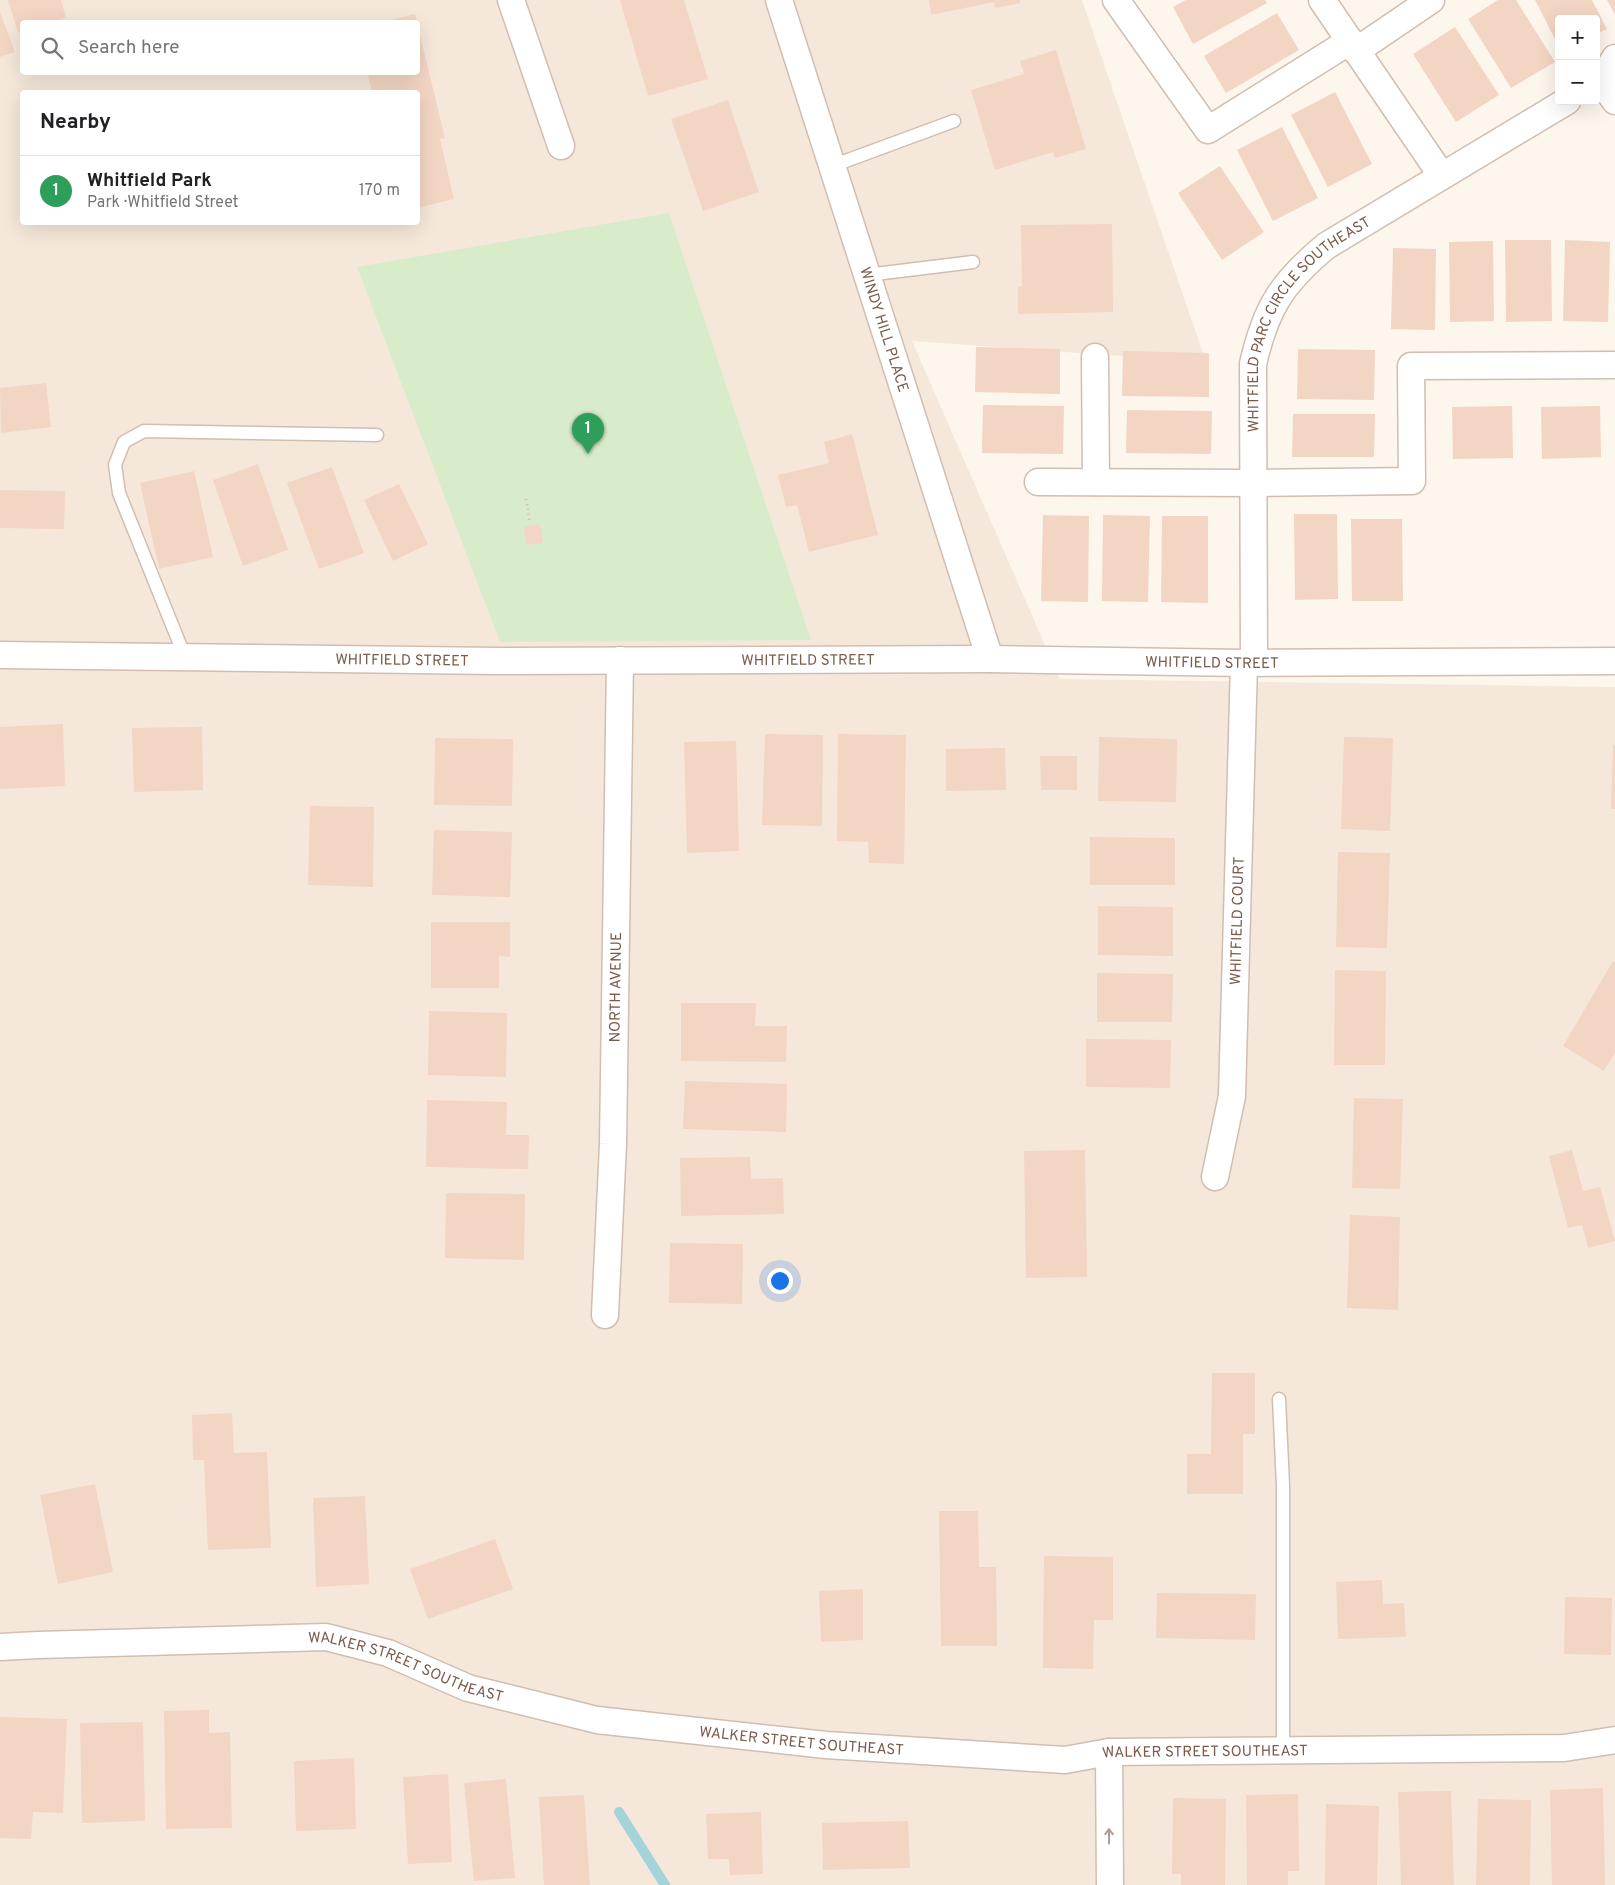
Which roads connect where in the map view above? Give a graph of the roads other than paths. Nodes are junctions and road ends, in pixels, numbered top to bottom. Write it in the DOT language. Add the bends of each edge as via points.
graph roads {
  1 [pos="511,0"];
  2 [pos="1116,0"];
  3 [pos="1322,0"];
  4 [pos="1432,0"];
  5 [pos="783,1"];
  6 [pos="1353,46"];
  7 [pos="1615,58"];
  8 [pos="1604,88"];
  9 [pos="1560,105"];
  10 [pos="954,121"];
  11 [pos="561,146"];
  12 [pos="832,166"];
  13 [pos="1442,176"];
  14 [pos="974,262"];
  15 [pos="867,275"];
  16 [pos="1095,357"];
  17 [pos="1615,365"];
  18 [pos="377,435"];
  19 [pos="1038,482"];
  20 [pos="1096,482"];
  21 [pos="1253,483"];
  22 [pos="0,655"];
  23 [pos="185,657"];
  24 [pos="990,659"];
  25 [pos="620,660"];
  26 [pos="1615,661"];
  27 [pos="1249,663"];
  28 [pos="1215,1177"];
  29 [pos="605,1315"];
  30 [pos="1279,1399"];
  31 [pos="0,1648"];
  32 [pos="1615,1740"];
  33 [pos="1283,1750"];
  34 [pos="1109,1752"];
  35 [pos="1110,1885"];
  1 -- 11 [label="street"];
  2 -- 6 [label="street" via="1208,130"];
  3 -- 6 [label="street"];
  4 -- 6 [label="street"];
  5 -- 12 [label="street, WINDY HILL PLACE"];
  6 -- 13 [label="street"];
  7 -- 8 [label="street"];
  9 -- 13 [label="street, WHITFIELD PARC CIRCLE SOUTHEAST"];
  10 -- 12 [label="lane"];
  12 -- 15 [label="street, WINDY HILL PLACE"];
  13 -- 21 [label="street, WHITFIELD PARC CIRCLE SOUTHEAST" via="1326,246 1301,267 1271,307 1253,364"];
  14 -- 15 [label="lane"];
  15 -- 24 [label="street, WINDY HILL PLACE"];
  16 -- 20 [label="street"];
  17 -- 21 [label="street" via="1411,366 1412,481"];
  18 -- 23 [label="lane" via="144,431 124,442 115,465 119,493"];
  19 -- 20 [label="street"];
  20 -- 21 [label="street"];
  21 -- 27 [label="street, WHITFIELD PARC CIRCLE SOUTHEAST"];
  22 -- 23 [label="street, WHITFIELD STREET"];
  23 -- 25 [label="street, WHITFIELD STREET"];
  24 -- 25 [label="street, WHITFIELD STREET"];
  24 -- 27 [label="street, WHITFIELD STREET"];
  25 -- 29 [label="street, NORTH AVENUE" via="613,1144"];
  26 -- 27 [label="street, WHITFIELD STREET"];
  27 -- 28 [label="street, WHITFIELD COURT" via="1232,1096"];
  30 -- 33 [label="lane" via="1283,1494"];
  31 -- 34 [label="street, WALKER STREET SOUTHEAST" via="38,1644 326,1637 388,1653 468,1688 597,1720 826,1745 1065,1760"];
  32 -- 33 [label="street, WALKER STREET SOUTHEAST" via="1564,1748"];
  33 -- 34 [label="street, WALKER STREET SOUTHEAST"];
  35 -- 34 [label="street, one-way"];
}
